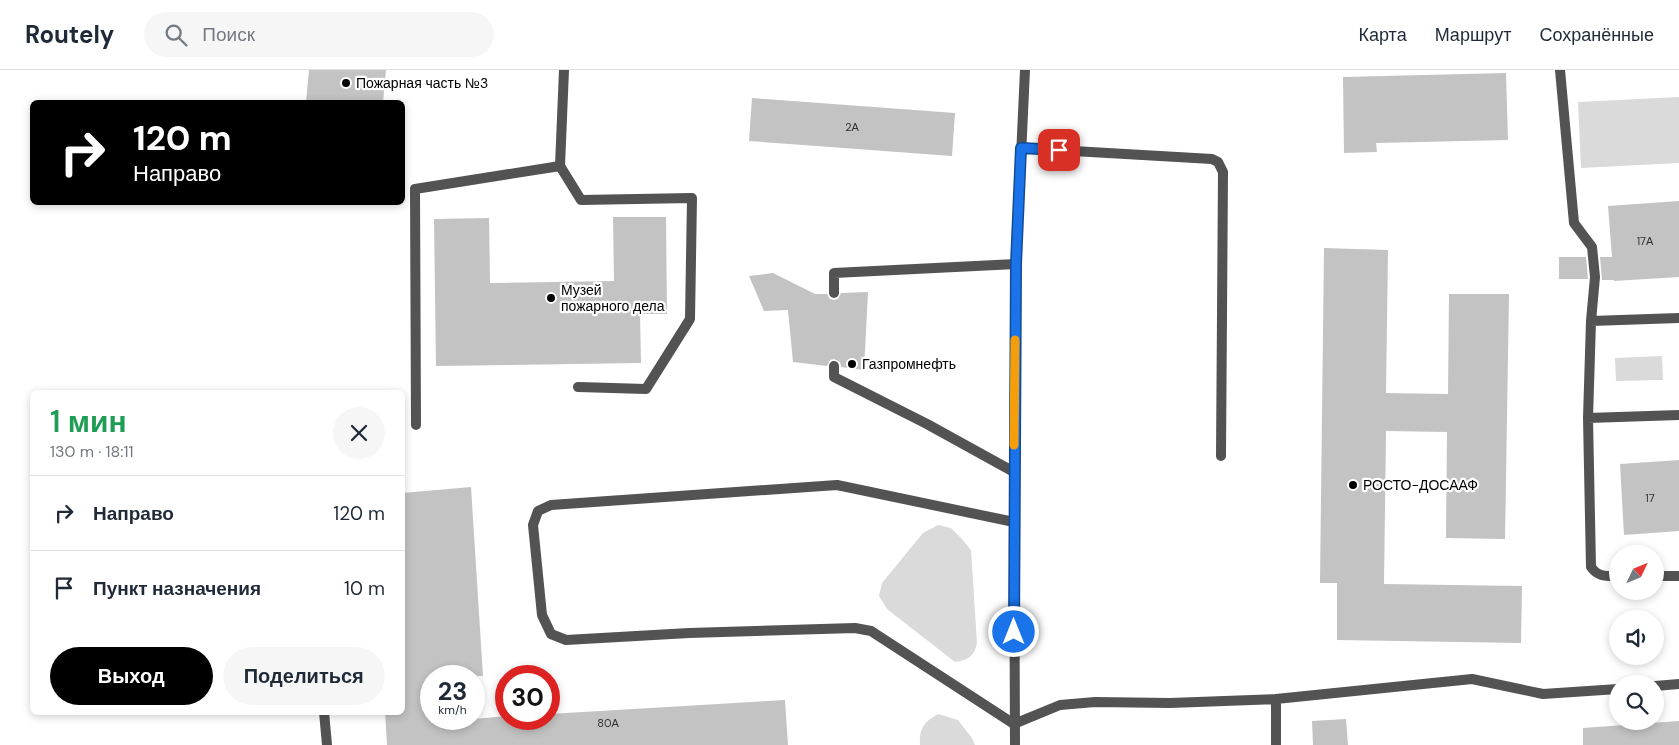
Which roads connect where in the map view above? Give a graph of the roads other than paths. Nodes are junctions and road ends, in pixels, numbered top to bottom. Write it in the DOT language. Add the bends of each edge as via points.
graph roads {
  1 [pos="564,70"];
  2 [pos="1025,70"];
  3 [pos="1560,70"];
  4 [pos="1021,148"];
  5 [pos="560,166"];
  6 [pos="1016,264"];
  7 [pos="834,293"];
  8 [pos="1679,318"];
  9 [pos="1591,321"];
  10 [pos="834,366"];
  11 [pos="578,387"];
  12 [pos="1679,414"];
  13 [pos="1588,418"];
  14 [pos="416,425"];
  15 [pos="1220,456"];
  16 [pos="1014,472"];
  17 [pos="1014,522"];
  18 [pos="1609,576"];
  19 [pos="1664,576"];
  20 [pos="1679,576"];
  21 [pos="1679,684"];
  22 [pos="1664,685"];
  23 [pos="1609,689"];
  24 [pos="1276,699"];
  25 [pos="324,715"];
  26 [pos="1014,724"];
  27 [pos="327,745"];
  28 [pos="1015,745"];
  29 [pos="1276,745"];
  1 -- 5 [label="street"];
  2 -- 4 [label="street"];
  3 -- 9 [label="street" via="1574,223 1592,247 1595,277"];
  4 -- 6 [label="street"];
  4 -- 15 [label="street" via="1212,159 1218,162 1223,172"];
  5 -- 11 [label="street" via="581,200 692,198 690,319 646,389"];
  5 -- 14 [label="street" via="415,189"];
  6 -- 7 [label="street" via="834,273"];
  6 -- 16 [label="street"];
  8 -- 9 [label="street"];
  9 -- 13 [label="street"];
  10 -- 16 [label="street" via="834,377"];
  12 -- 13 [label="street"];
  13 -- 18 [label="street" via="1591,567 1595,573"];
  16 -- 17 [label="street"];
  17 -- 26 [label="street"];
  17 -- 26 [label="street" via="837,485 551,505 538,511 533,525 542,615 552,634 566,640 855,628 870,631"];
  19 -- 20 [label="street"];
  21 -- 22 [label="street"];
  23 -- 24 [label="street" via="1544,694 1472,679"];
  24 -- 26 [label="street" via="1060,705"];
  24 -- 29 [label="street"];
  25 -- 27 [label="street"];
  26 -- 28 [label="street"];
}
